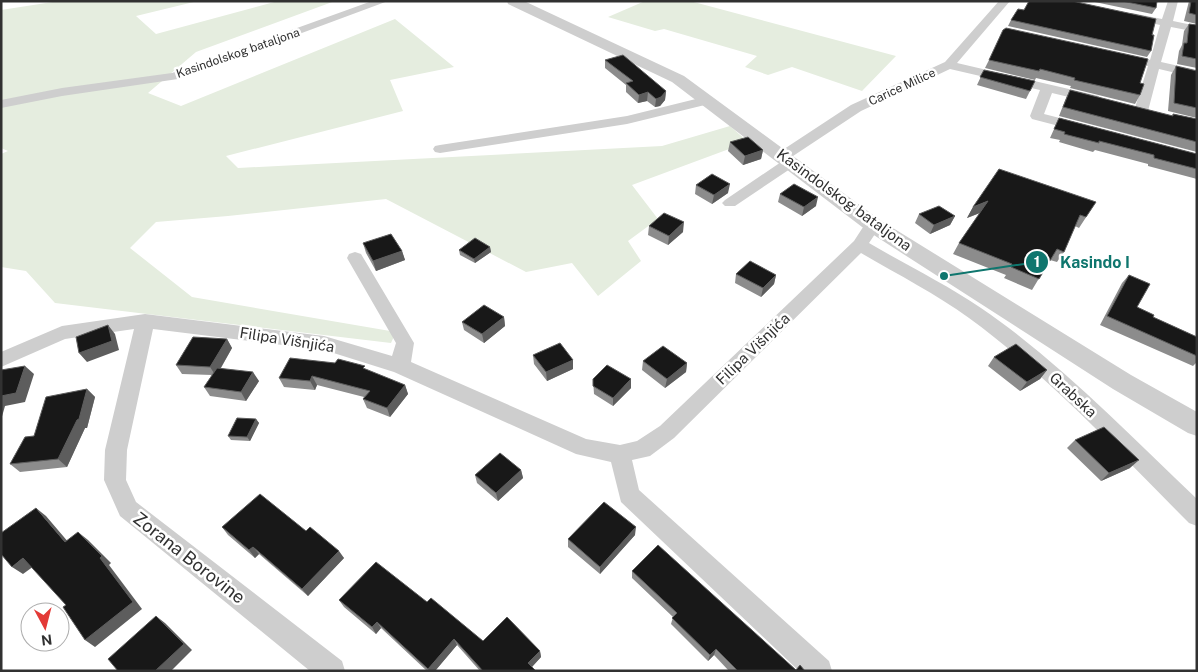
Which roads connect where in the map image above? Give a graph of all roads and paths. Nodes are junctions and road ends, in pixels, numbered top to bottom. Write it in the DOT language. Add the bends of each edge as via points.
graph roads {
  1 [pos="383,1"];
  2 [pos="513,1"];
  3 [pos="1005,1"];
  4 [pos="1173,1"];
  5 [pos="1120,13"];
  6 [pos="1168,23"];
  7 [pos="988,27"];
  8 [pos="1197,29"];
  9 [pos="1108,53"];
  10 [pos="1155,64"];
  11 [pos="949,65"];
  12 [pos="1197,74"];
  13 [pos="1047,88"];
  14 [pos="708,100"];
  15 [pos="1104,102"];
  16 [pos="1,104"];
  17 [pos="1141,111"];
  18 [pos="1094,131"];
  19 [pos="440,149"];
  20 [pos="787,159"];
  21 [pos="730,203"];
  22 [pos="873,225"];
  23 [pos="860,245"];
  24 [pos="355,258"];
  25 [pos="146,321"];
  26 [pos="1,360"];
  27 [pos="400,366"];
  28 [pos="1197,426"];
  29 [pos="620,454"];
  30 [pos="1197,515"];
  31 [pos="332,671"];
  32 [pos="819,671"];
  1 -- 16 [label="street, Kasindolskog bataljona" via="174,76"];
  2 -- 14 [label="street, Kasindolskog bataljona" via="678,79"];
  3 -- 7 [label="street, Carice Milice"];
  4 -- 6 [label="street"];
  5 -- 6 [label="street"];
  6 -- 8 [label="street"];
  6 -- 10 [label="street"];
  7 -- 11 [label="street, Carice Milice"];
  9 -- 10 [label="street"];
  10 -- 12 [label="street"];
  10 -- 17 [label="street"];
  11 -- 13 [label="street"];
  11 -- 20 [label="street, Carice Milice" via="856,108"];
  13 -- 15 [label="street"];
  13 -- 18 [label="street" via="1037,116"];
  14 -- 19 [label="street" via="627,120"];
  14 -- 20 [label="street, Kasindolskog bataljona"];
  20 -- 21 [label="street"];
  20 -- 22 [label="street, Kasindolskog bataljona"];
  22 -- 23 [label="street, Filipa Višnjića"];
  22 -- 28 [label="street, Kasindolskog bataljona"];
  23 -- 29 [label="street, Filipa Višnjića" via="667,432 642,449"];
  23 -- 30 [label="street, Grabska" via="974,312 1012,341 1075,396"];
  24 -- 27 [label="street" via="405,344"];
  25 -- 26 [label="street, Filipa Višnjića" via="62,333"];
  25 -- 27 [label="street, Filipa Višnjića" via="324,343"];
  25 -- 31 [label="street, Zorana Borovine" via="116,450 115,480 128,509"];
  27 -- 29 [label="street, Filipa Višnjića" via="584,448"];
  29 -- 32 [label="street" via="629,494"];
}
